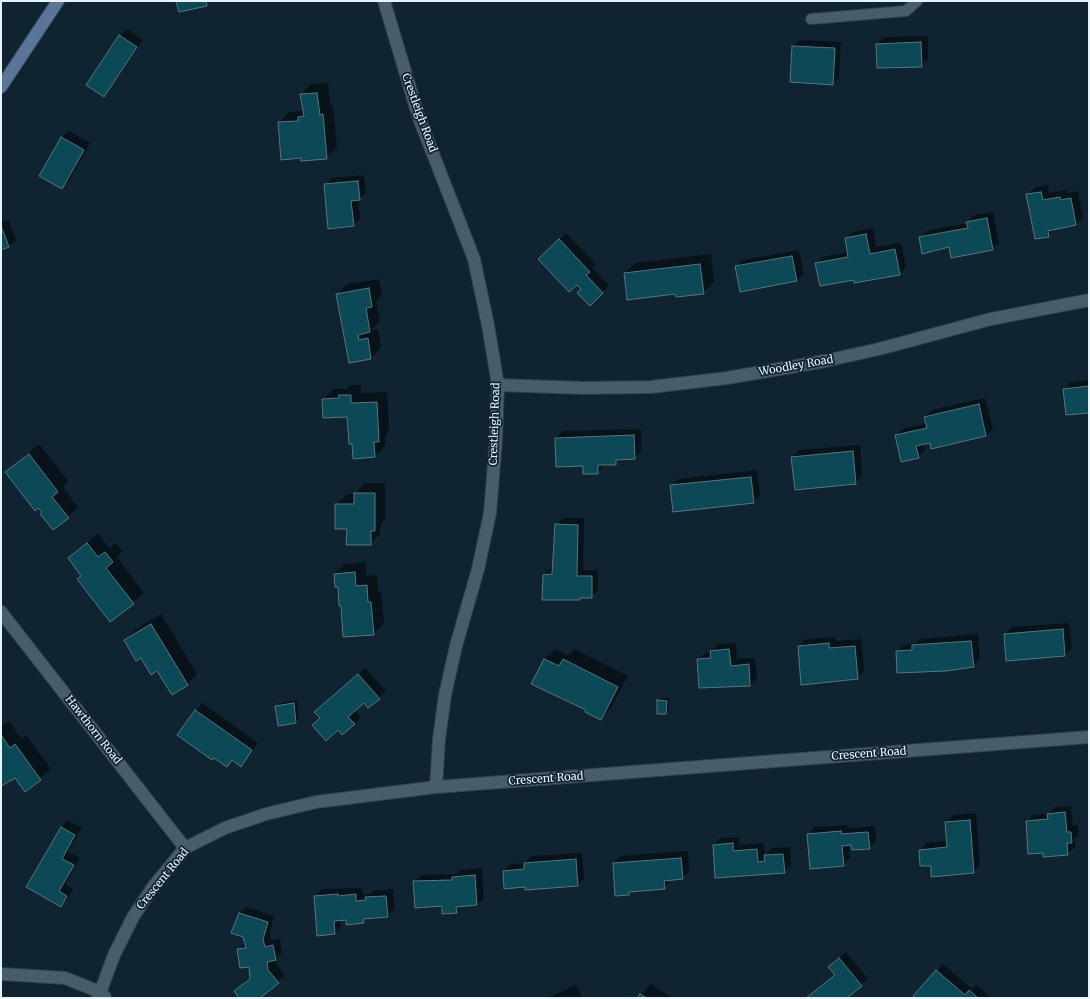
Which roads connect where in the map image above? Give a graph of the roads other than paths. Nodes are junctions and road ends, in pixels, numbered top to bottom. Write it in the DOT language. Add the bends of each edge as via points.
graph roads {
  1 [pos="58,1"];
  2 [pos="384,1"];
  3 [pos="917,1"];
  4 [pos="811,19"];
  5 [pos="1,87"];
  6 [pos="1089,300"];
  7 [pos="498,385"];
  8 [pos="1,612"];
  9 [pos="1089,737"];
  10 [pos="436,788"];
  11 [pos="185,848"];
  12 [pos="1,974"];
  13 [pos="101,996"];
  1 -- 5 [label="street"];
  2 -- 7 [label="street, Crestleigh Road" via="419,118 474,259"];
  3 -- 4 [label="lane" via="906,11"];
  6 -- 7 [label="street, Woodley Road" via="991,319 825,361 727,378 644,387"];
  7 -- 10 [label="street, Crestleigh Road" via="490,513 445,695"];
  8 -- 11 [label="street, Hawthorn Road"];
  9 -- 10 [label="street, Crescent Road"];
  10 -- 11 [label="street, Crescent Road" via="316,802 225,828"];
  11 -- 13 [label="street, Crescent Road" via="133,917 114,955"];
  12 -- 13 [label="street" via="65,978"];
}
